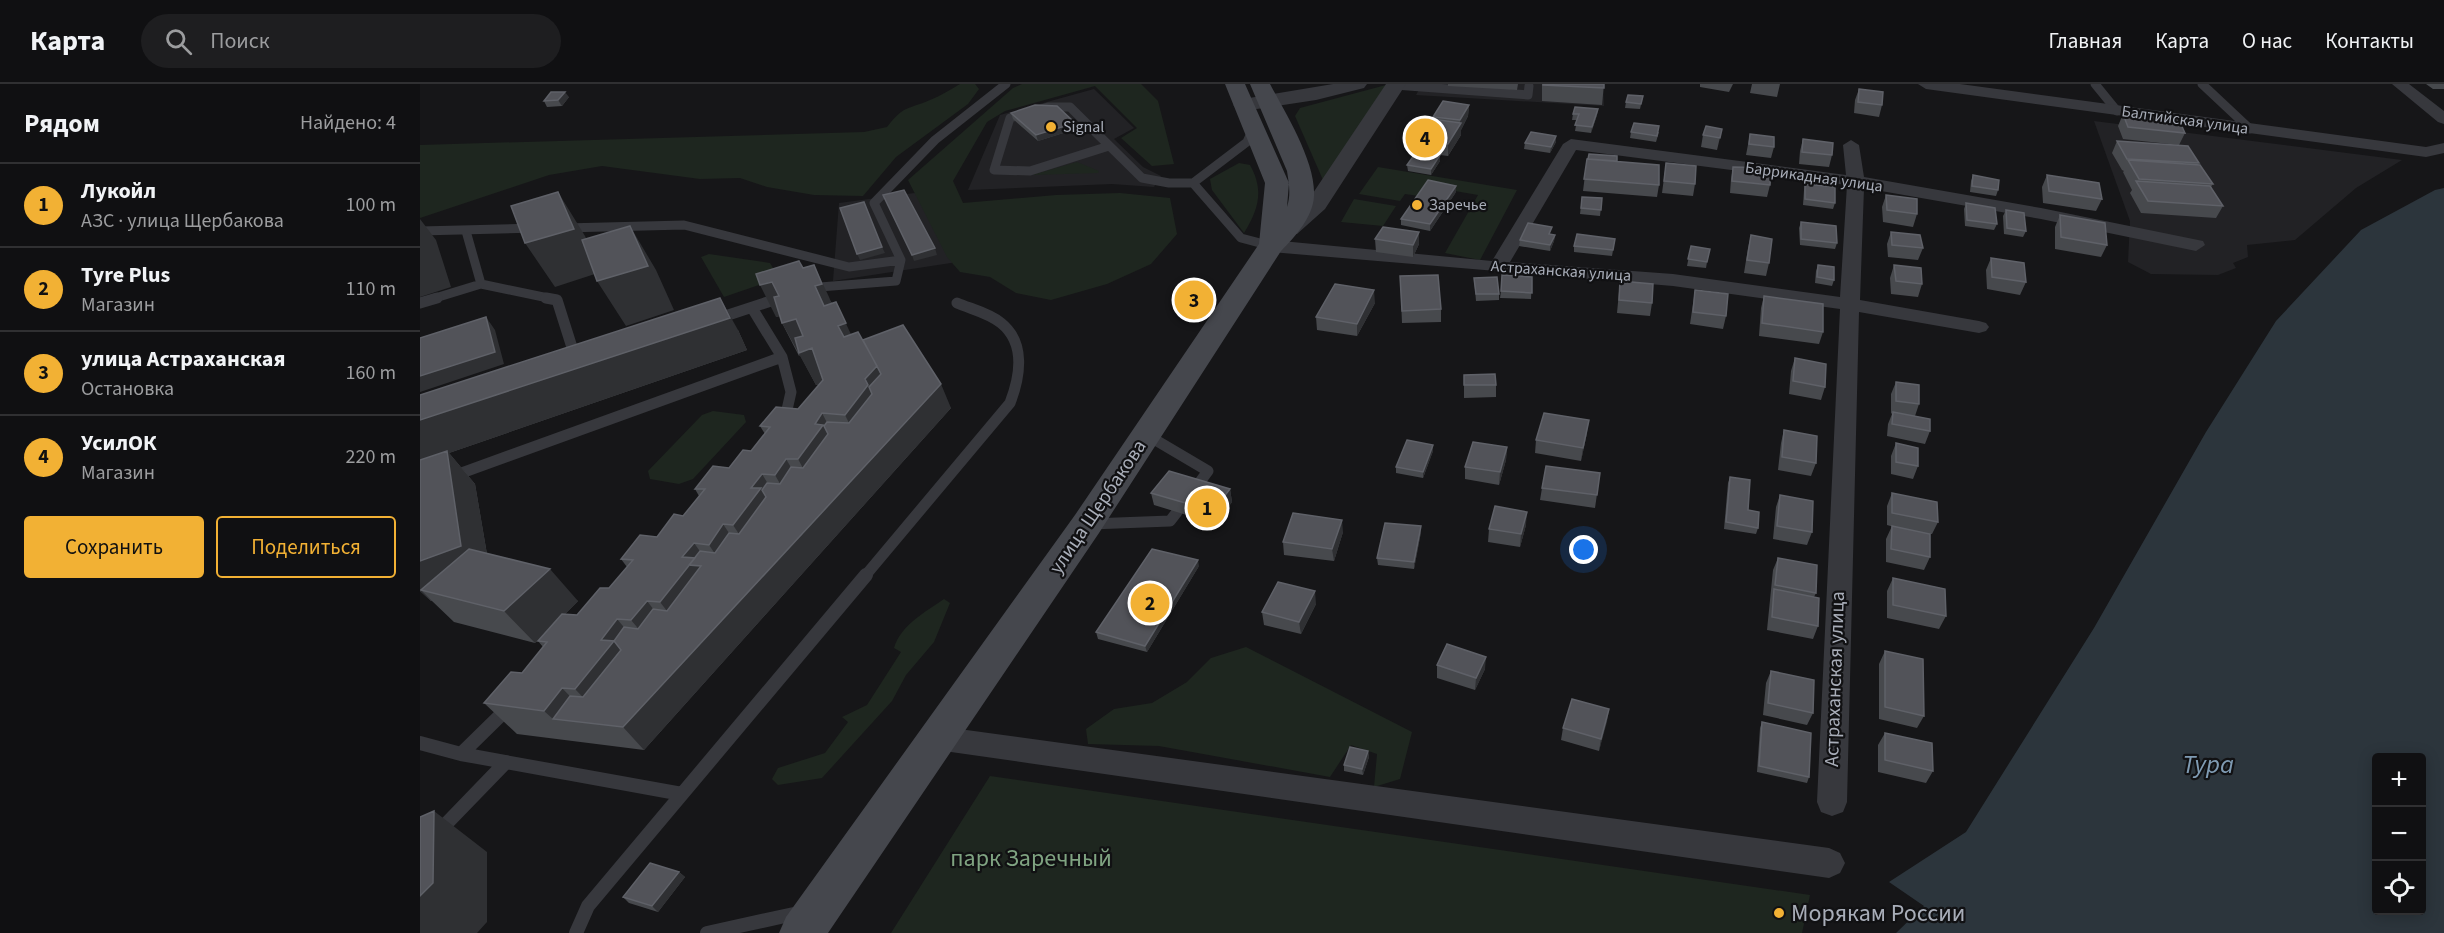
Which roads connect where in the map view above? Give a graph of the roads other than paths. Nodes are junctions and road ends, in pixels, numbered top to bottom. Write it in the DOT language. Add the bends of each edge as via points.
graph roads {
  1 [pos="1006,84"];
  2 [pos="1357,84"];
  3 [pos="1926,84"];
  4 [pos="2095,84"];
  5 [pos="2202,84"];
  6 [pos="2400,84"];
  7 [pos="1396,85"];
  8 [pos="1529,86"];
  9 [pos="1264,93"];
  10 [pos="1239,95"];
  11 [pos="2117,111"];
  12 [pos="2444,119"];
  13 [pos="1253,129"];
  14 [pos="2250,129"];
  15 [pos="1851,145"];
  16 [pos="1109,146"];
  17 [pos="2444,148"];
  18 [pos="1856,182"];
  19 [pos="1193,183"];
  20 [pos="546,228"];
  21 [pos="558,228"];
  22 [pos="420,231"];
  23 [pos="466,231"];
  24 [pos="1280,237"];
  25 [pos="2196,245"];
  26 [pos="901,260"];
  27 [pos="1498,267"];
  28 [pos="481,284"];
  29 [pos="420,303"];
  30 [pos="957,303"];
  31 [pos="1849,304"];
  32 [pos="752,308"];
  33 [pos="697,325"];
  34 [pos="1979,327"];
  35 [pos="782,357"];
  36 [pos="587,359"];
  37 [pos="576,362"];
  38 [pos="565,366"];
  39 [pos="782,431"];
  40 [pos="1147,435"];
  41 [pos="420,488"];
  42 [pos="1194,490"];
  43 [pos="1177,512"];
  44 [pos="1087,524"];
  45 [pos="520,696"];
  46 [pos="937,738"];
  47 [pos="420,743"];
  48 [pos="461,754"];
  49 [pos="506,762"];
  50 [pos="682,794"];
  51 [pos="1832,802"];
  52 [pos="420,851"];
  53 [pos="1829,863"];
  54 [pos="810,921"];
  55 [pos="576,933"];
  56 [pos="707,933"];
  1 -- 26 [label="lane" via="935,140 874,203"];
  2 -- 9 [label="street"];
  3 -- 11 [label="street, Балтийская улица"];
  4 -- 11 [label="lane"];
  5 -- 14 [label="lane"];
  6 -- 12 [label="street"];
  7 -- 8 [label="lane" via="1528,95"];
  7 -- 24 [label="street, улица Щербакова" via="1317,204"];
  9 -- 10 [label="street"];
  9 -- 24 [label="main road" via="1294,156 1302,196"];
  10 -- 13 [label="main road"];
  11 -- 14 [label="street, Балтийская улица"];
  13 -- 19 [label="lane" via="1247,142"];
  13 -- 24 [label="main road" via="1276,183"];
  14 -- 17 [label="street, Балтийская улица" via="2426,152"];
  15 -- 18 [label="street, Астраханская улица"];
  16 -- 16 [label="lane" via="1070,107 1048,107 1010,118 994,170 1030,171"];
  16 -- 19 [label="lane" via="1142,178"];
  18 -- 25 [label="street, Баррикадная улица"];
  18 -- 27 [label="street, Баррикадная улица" via="1571,144"];
  18 -- 31 [label="street, Астраханская улица"];
  19 -- 24 [label="lane" via="1241,238"];
  20 -- 23 [label="lane"];
  21 -- 26 [label="lane" via="684,225 849,267"];
  22 -- 23 [label="lane"];
  23 -- 28 [label="lane"];
  24 -- 27 [label="street, Астраханская улица"];
  24 -- 40 [label="main road, улица Щербакова"];
  26 -- 32 [label="lane" via="896,281 812,286"];
  27 -- 31 [label="street, Астраханская улица" via="1673,280"];
  28 -- 29 [label="lane"];
  28 -- 37 [label="lane" via="557,300"];
  30 -- 50 [label="lane" via="1003,324 1021,355 1019,383 1010,403"];
  31 -- 34 [label="street, Астраханская улица"];
  31 -- 51 [label="street, Астраханская улица"];
  32 -- 33 [label="lane"];
  32 -- 35 [label="lane"];
  35 -- 39 [label="lane" via="791,392"];
  35 -- 41 [label="lane"];
  36 -- 37 [label="lane"];
  37 -- 38 [label="lane"];
  40 -- 42 [label="lane" via="1208,471"];
  40 -- 44 [label="main road, улица Щербакова"];
  43 -- 44 [label="lane" via="1170,521"];
  44 -- 46 [label="main road, улица Щербакова"];
  45 -- 48 [label="lane"];
  46 -- 53 [label="street"];
  46 -- 54 [label="main road, улица Щербакова"];
  47 -- 48 [label="lane"];
  48 -- 49 [label="lane"];
  49 -- 50 [label="lane"];
  49 -- 52 [label="lane"];
  50 -- 55 [label="lane" via="588,906"];
  54 -- 56 [label="lane"];
}
